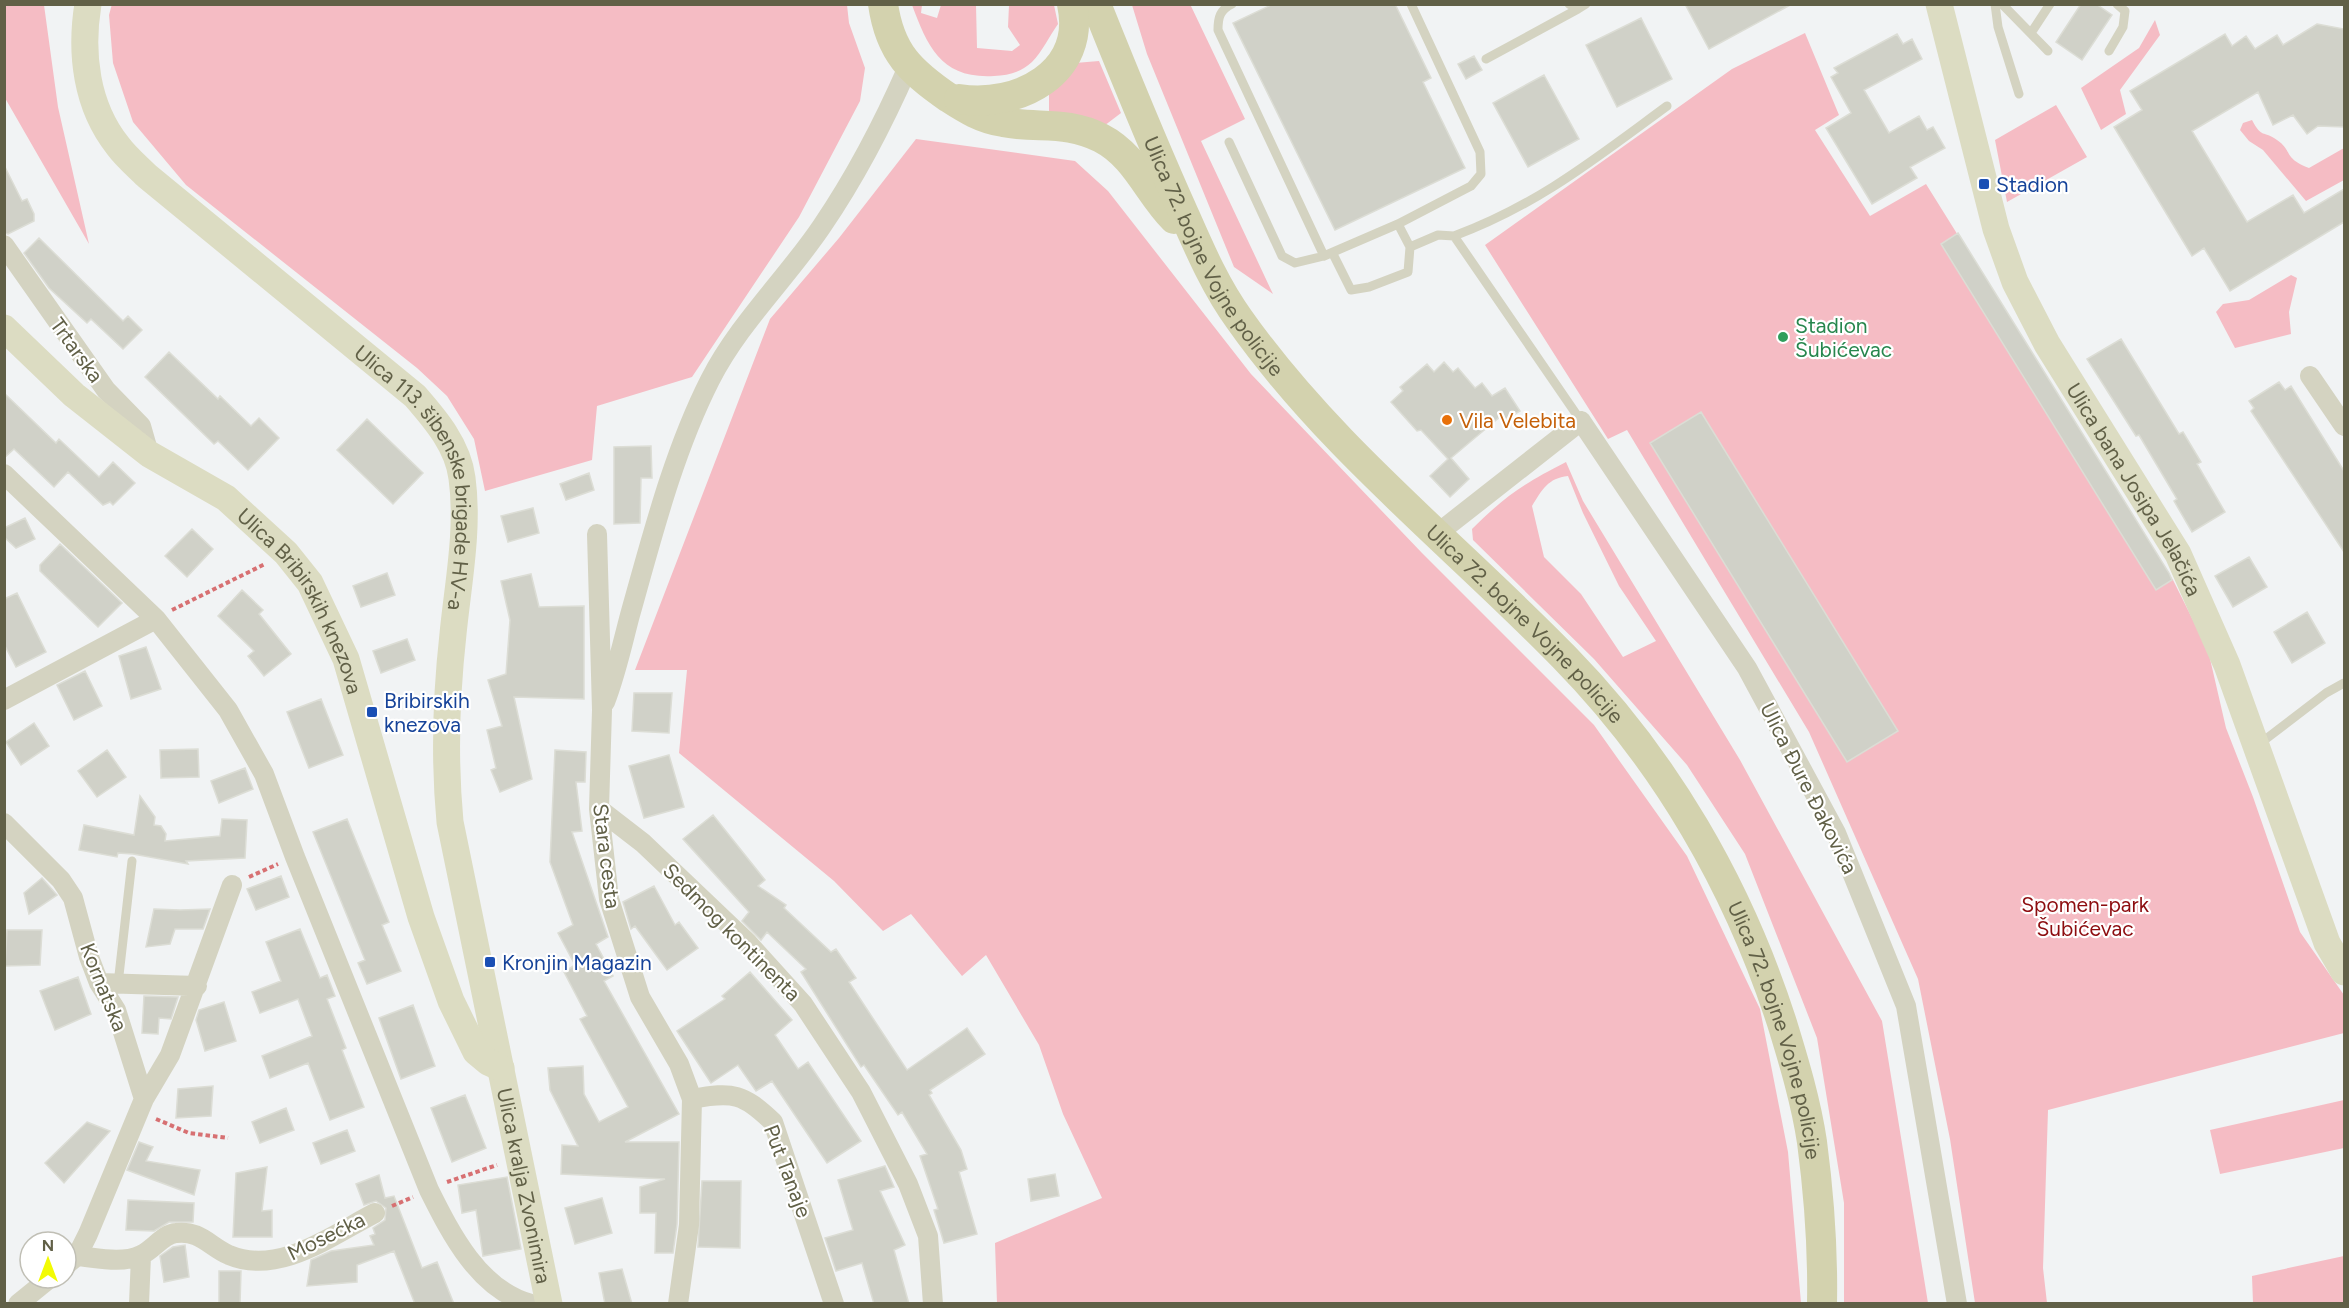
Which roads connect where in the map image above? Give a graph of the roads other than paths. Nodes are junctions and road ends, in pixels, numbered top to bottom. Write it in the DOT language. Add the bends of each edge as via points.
graph roads {
  1 [pos="88,4"];
  2 [pos="883,4"];
  3 [pos="1072,4"];
  4 [pos="1096,4"];
  5 [pos="1117,4"];
  6 [pos="1232,4"];
  7 [pos="1411,4"];
  8 [pos="1939,4"];
  9 [pos="1995,4"];
  10 [pos="2002,4"];
  11 [pos="2050,4"];
  12 [pos="2117,4"];
  13 [pos="1578,6"];
  14 [pos="2031,33"];
  15 [pos="2048,51"];
  16 [pos="2109,51"];
  17 [pos="1486,59"];
  18 [pos="908,67"];
  19 [pos="2019,94"];
  20 [pos="949,98"];
  21 [pos="1667,106"];
  22 [pos="1137,107"];
  23 [pos="1229,142"];
  24 [pos="1398,224"];
  25 [pos="1190,228"];
  26 [pos="1454,236"];
  27 [pos="4,245"];
  28 [pos="1410,247"];
  29 [pos="1329,255"];
  30 [pos="4,328"];
  31 [pos="2310,376"];
  32 [pos="1581,421"];
  33 [pos="2344,426"];
  34 [pos="149,454"];
  35 [pos="4,474"];
  36 [pos="597,534"];
  37 [pos="1437,534"];
  38 [pos="156,619"];
  39 [pos="2344,683"];
  40 [pos="4,700"];
  41 [pos="602,710"];
  42 [pos="2256,747"];
  43 [pos="599,809"];
  44 [pos="4,823"];
  45 [pos="132,861"];
  46 [pos="232,885"];
  47 [pos="2344,972"];
  48 [pos="109,983"];
  49 [pos="197,986"];
  50 [pos="501,1068"];
  51 [pos="692,1099"];
  52 [pos="141,1106"];
  53 [pos="375,1213"];
  54 [pos="78,1247"];
  55 [pos="141,1256"];
  56 [pos="78,1260"];
  57 [pos="825,1279"];
  58 [pos="35,1290"];
  59 [pos="18,1304"];
  60 [pos="139,1304"];
  61 [pos="531,1304"];
  62 [pos="549,1304"];
  63 [pos="678,1304"];
  64 [pos="821,1304"];
  65 [pos="834,1304"];
  66 [pos="933,1304"];
  67 [pos="1822,1304"];
  68 [pos="1957,1304"];
  1 -- 50 [label="street, Ulica 113. šibenske brigade HV-a" via="88,87 117,145 147,176 416,396 452,446 462,477 464,522 448,677 445,768 450,822"];
  2 -- 18 [label="main road" via="897,49"];
  3 -- 20 [label="main road" via="1073,42 1060,65 1042,82 1017,96 994,101"];
  4 -- 22 [label="main road, Ulica 72. bojne Vojne policije"];
  5 -- 22 [label="main road" via="1138,70"];
  6 -- 29 [label="lane" via="1223,8 1218,30"];
  7 -- 24 [label="lane" via="1480,152 1481,174 1471,186"];
  8 -- 42 [label="street, Ulica bana Josipa Jelačića" via="1996,229 2015,282 2047,344 2178,554 2227,665"];
  9 -- 19 [label="lane" via="1998,27"];
  10 -- 14 [label="lane"];
  11 -- 14 [label="lane"];
  12 -- 16 [label="lane" via="2126,11 2123,27"];
  13 -- 17 [label="lane"];
  14 -- 15 [label="lane"];
  18 -- 20 [label="main road"];
  18 -- 41 [label="street" via="874,141 822,226 728,349 710,379 670,483 616,674"];
  20 -- 25 [label="main road" via="984,118 1005,123 1056,124 1102,139 1140,173 1166,211"];
  21 -- 26 [label="lane" via="1554,189 1496,220"];
  22 -- 25 [label="main road, Ulica 72. bojne Vojne policije"];
  23 -- 29 [label="lane" via="1282,256 1295,263"];
  24 -- 28 [label="lane"];
  24 -- 29 [label="lane"];
  25 -- 37 [label="main road, Ulica 72. bojne Vojne policije" via="1238,319 1265,353 1350,448"];
  26 -- 28 [label="lane" via="1438,235"];
  26 -- 32 [label="lane"];
  27 -- 34 [label="street, Trtarska" via="106,390 141,426"];
  28 -- 29 [label="lane" via="1408,272 1351,290"];
  30 -- 34 [label="street, Ulica Bribirskih knezova" via="74,395"];
  31 -- 33 [label="street"];
  32 -- 37 [label="street"];
  32 -- 68 [label="street, Ulica Đure Đakovića" via="1747,668 1836,833 1906,1006"];
  34 -- 50 [label="street, Ulica Bribirskih knezova" via="226,498 286,553 310,583 346,659 421,917 452,1001 476,1052"];
  35 -- 38 [label="street"];
  36 -- 41 [label="street, Stara cesta"];
  37 -- 67 [label="main road, Ulica 72. bojne Vojne policije" via="1566,658 1613,714 1699,832 1728,886 1770,987 1812,1141"];
  38 -- 40 [label="street"];
  38 -- 61 [label="street" via="228,710 264,774 404,1131 456,1243 499,1289"];
  39 -- 42 [label="lane"];
  41 -- 43 [label="street, Stara cesta"];
  42 -- 47 [label="street, Ulica bana Josipa Jelačića" via="2327,944"];
  43 -- 51 [label="street, Stara cesta" via="609,899 640,997 679,1064"];
  43 -- 66 [label="street, Sedmog kontinenta" via="643,843 740,935 803,1004 861,1092 908,1184 928,1236"];
  44 -- 48 [label="street, Kornatska" via="61,880 73,898 89,957"];
  45 -- 48 [label="lane"];
  46 -- 49 [label="street"];
  48 -- 49 [label="street"];
  48 -- 52 [label="street, Kornatska"];
  49 -- 52 [label="street" via="170,1055"];
  50 -- 62 [label="street, Ulica kralja Zvonimira"];
  51 -- 57 [label="street, Put Tanaje" via="722,1093 741,1098 773,1122"];
  51 -- 63 [label="street, Stara cesta" via="689,1225"];
  52 -- 54 [label="street"];
  53 -- 55 [label="street, Mosećka" via="287,1258 257,1261 229,1255 197,1233 173,1233"];
  55 -- 56 [label="street, Mosećka" via="115,1261"];
  55 -- 60 [label="street"];
  57 -- 64 [label="street"];
  57 -- 65 [label="street, Put Tanaje"];
  58 -- 59 [label="street"];
}
